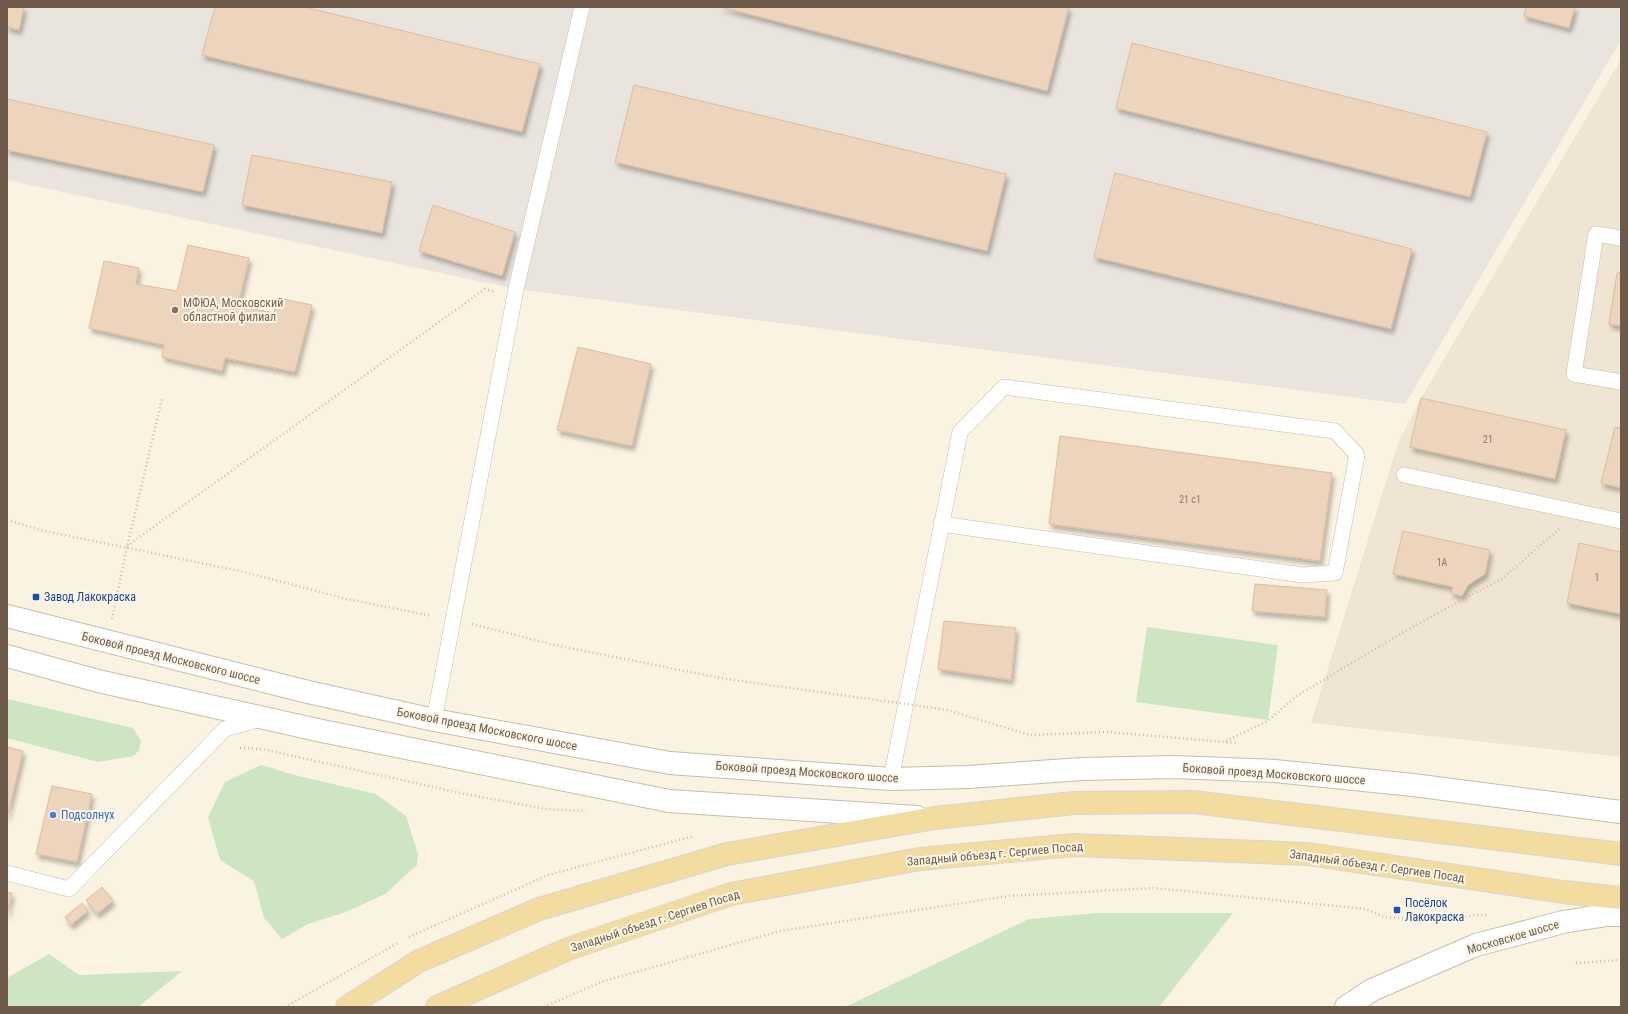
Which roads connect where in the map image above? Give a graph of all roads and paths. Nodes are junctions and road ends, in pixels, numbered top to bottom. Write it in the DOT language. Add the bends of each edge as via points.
graph roads {
  1 [pos="582,7"];
  2 [pos="1621,238"];
  3 [pos="515,296"];
  4 [pos="1621,382"];
  5 [pos="162,399"];
  6 [pos="1404,475"];
  7 [pos="1579,512"];
  8 [pos="1621,521"];
  9 [pos="941,524"];
  10 [pos="127,547"];
  11 [pos="7,616"];
  12 [pos="108,643"];
  13 [pos="7,656"];
  14 [pos="884,701"];
  15 [pos="927,707"];
  16 [pos="264,718"];
  17 [pos="434,720"];
  18 [pos="1225,742"];
  19 [pos="203,752"];
  20 [pos="891,779"];
  21 [pos="594,812"];
  22 [pos="1621,812"];
  23 [pos="935,818"];
  24 [pos="1621,854"];
  25 [pos="7,873"];
  26 [pos="1621,898"];
  27 [pos="1488,915"];
  28 [pos="1621,915"];
  29 [pos="1621,960"];
  30 [pos="1576,963"];
  31 [pos="347,1007"];
  32 [pos="437,1007"];
  33 [pos="544,1007"];
  34 [pos="1346,1007"];
  1 -- 3 [label="lane"];
  2 -- 4 [label="lane" via="1596,234 1574,374"];
  3 -- 10 [label="path" via="485,289"];
  3 -- 17 [label="lane"];
  5 -- 10 [label="path"];
  6 -- 7 [label="lane"];
  7 -- 8 [label="lane"];
  7 -- 18 [label="path" via="1503,578 1407,630 1295,697 1268,721"];
  9 -- 9 [label="lane" via="960,432 1004,387 1335,431 1356,455 1335,573 1303,575"];
  9 -- 20 [label="lane"];
  10 -- 12 [label="path"];
  11 -- 12 [label="street, Боковой проезд Московского шоссе"];
  12 -- 17 [label="street, Боковой проезд Московского шоссе"];
  13 -- 16 [label="street" via="98,681"];
  14 -- 15 [label="path, bridge"];
  16 -- 19 [label="lane" via="225,729"];
  16 -- 23 [label="street" via="669,801"];
  17 -- 20 [label="street, Боковой проезд Московского шоссе" via="670,763"];
  19 -- 21 [label="path" via="225,748 262,749 460,793 546,809"];
  19 -- 25 [label="lane" via="70,889"];
  20 -- 22 [label="street, Боковой проезд Московского шоссе" via="968,777 1082,769 1188,768 1275,771 1406,784"];
  23 -- 24 [label="main road" via="1074,803 1193,802"];
  23 -- 31 [label="main road" via="727,854 539,910 419,961"];
  26 -- 32 [label="main road, Западный объезд г. Сергиев Посад" via="1563,892 1308,854 1074,845 1036,848 920,859 731,894 568,949"];
  27 -- 33 [label="path" via="1472,915 1449,921 1384,917 1366,909 1153,888 1009,896 780,931 601,982"];
  28 -- 34 [label="street, Московское шоссе" via="1563,922 1476,945 1372,990"];
  29 -- 30 [label="path"];
}
